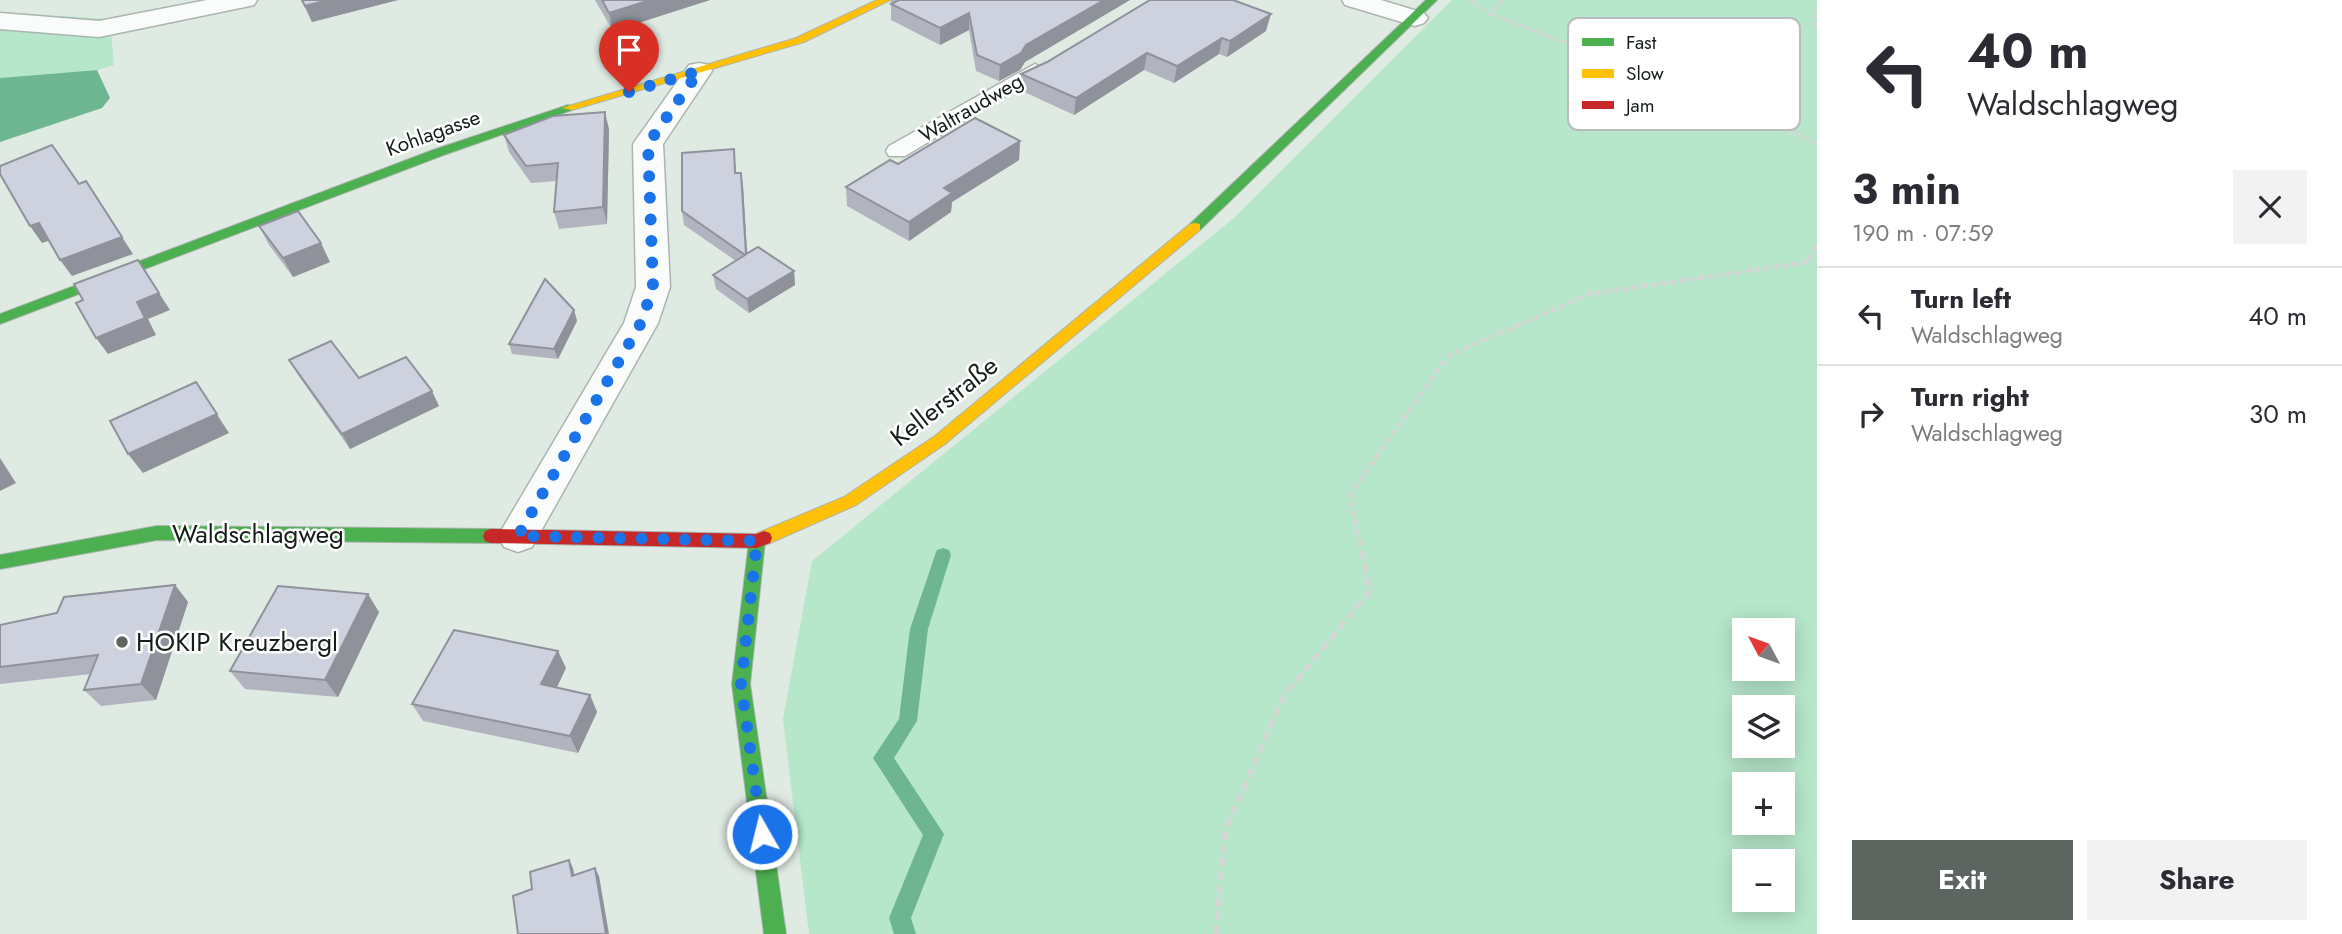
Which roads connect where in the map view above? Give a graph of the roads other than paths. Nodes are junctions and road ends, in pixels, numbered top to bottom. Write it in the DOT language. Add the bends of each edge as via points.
graph roads {
  1 [pos="245,0"];
  2 [pos="885,0"];
  3 [pos="1354,0"];
  4 [pos="1424,9"];
  5 [pos="0,21"];
  6 [pos="1059,56"];
  7 [pos="1035,70"];
  8 [pos="699,71"];
  9 [pos="897,151"];
  10 [pos="0,319"];
  11 [pos="518,536"];
  12 [pos="757,541"];
  13 [pos="0,562"];
  14 [pos="775,934"];
  1 -- 5 [label="street" via="99,29"];
  2 -- 8 [label="street, Kohlagasse" via="800,40"];
  3 -- 4 [label="street"];
  4 -- 12 [label="street, Kellerstraße" via="1209,216 940,440 850,501"];
  6 -- 7 [label="street, Waltraudweg"];
  7 -- 9 [label="lane, Waltraudweg"];
  8 -- 10 [label="street, Kohlagasse" via="536,118 437,153"];
  8 -- 11 [label="street" via="648,144 653,287 641,323"];
  11 -- 12 [label="street, Waldschlagweg"];
  11 -- 13 [label="street, Waldschlagweg" via="157,533"];
  12 -- 14 [label="street" via="741,684"];
}
